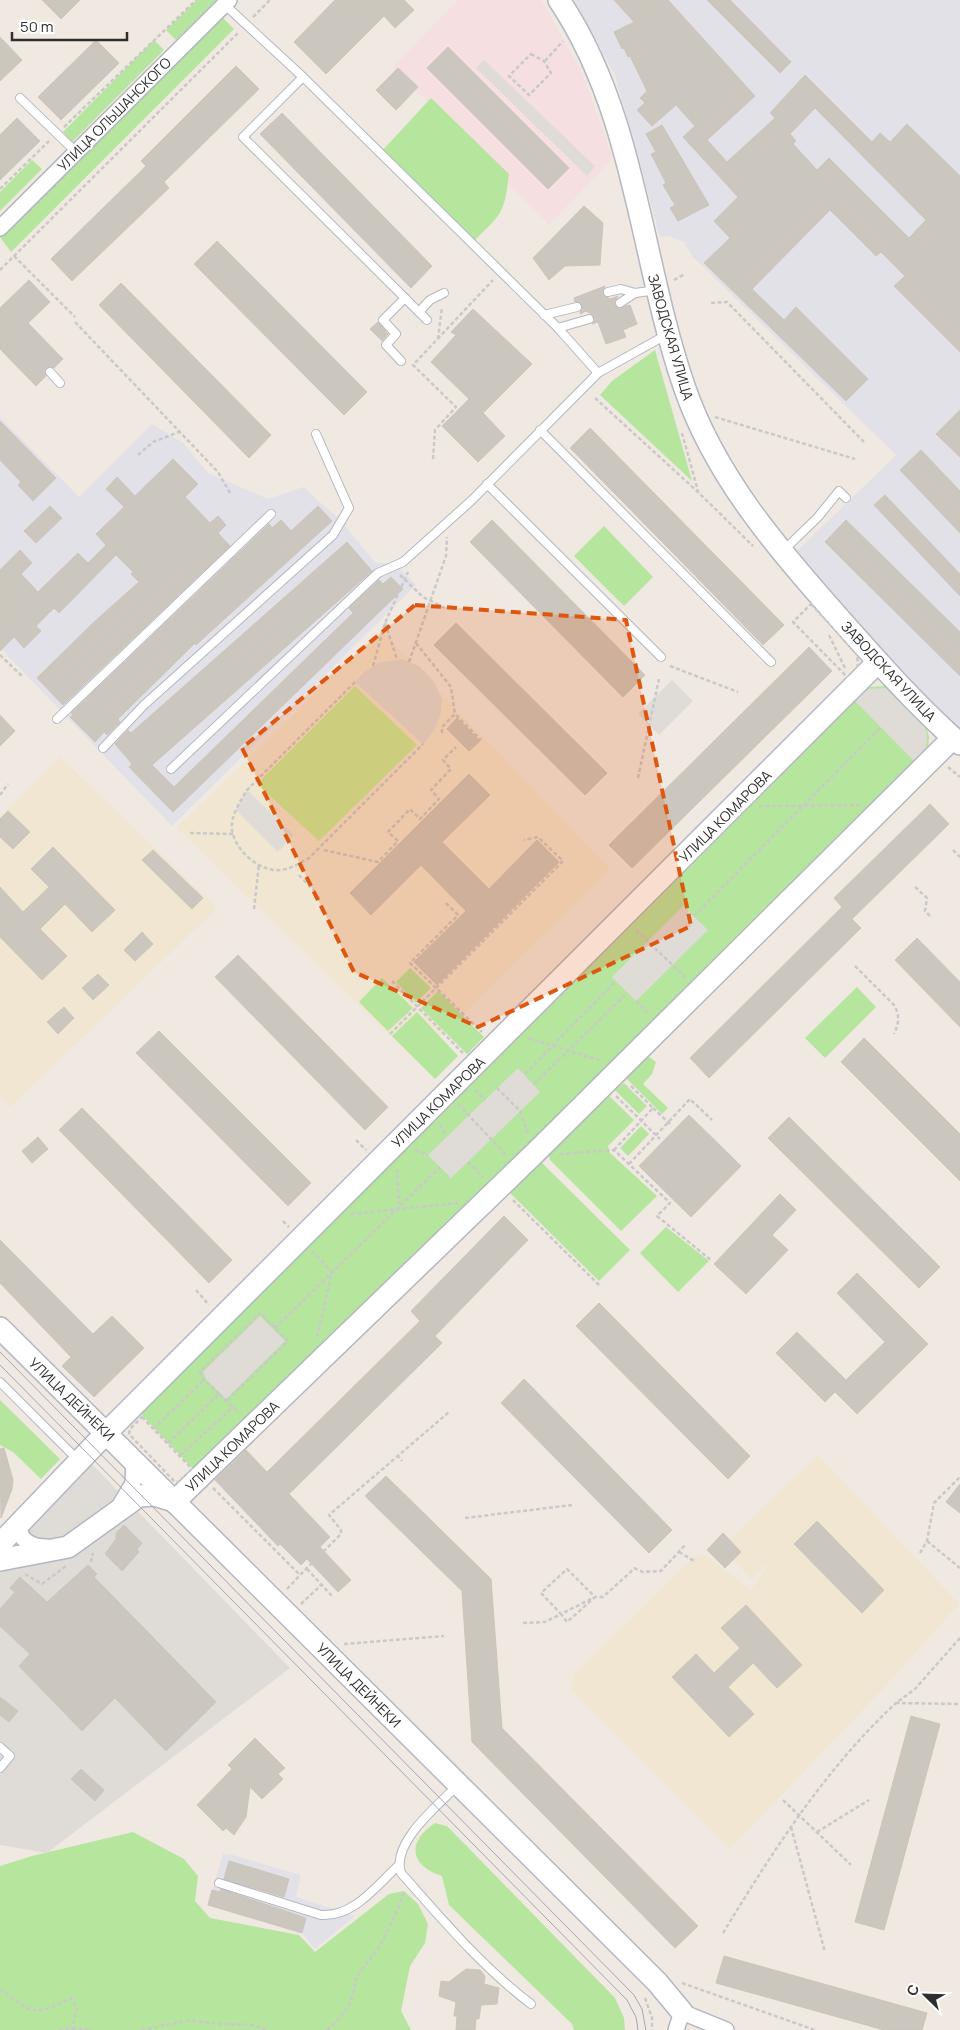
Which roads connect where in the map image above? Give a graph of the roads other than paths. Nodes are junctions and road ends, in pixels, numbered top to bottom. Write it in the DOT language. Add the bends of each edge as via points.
graph roads {
  1 [pos="559,0"];
  2 [pos="227,2"];
  3 [pos="303,78"];
  4 [pos="20,98"];
  5 [pos="76,152"];
  6 [pos="0,228"];
  7 [pos="656,290"];
  8 [pos="608,292"];
  9 [pos="444,293"];
  10 [pos="635,293"];
  11 [pos="405,298"];
  12 [pos="620,303"];
  13 [pos="577,307"];
  14 [pos="419,312"];
  15 [pos="544,315"];
  16 [pos="427,320"];
  17 [pos="590,320"];
  18 [pos="558,328"];
  19 [pos="668,334"];
  20 [pos="401,361"];
  21 [pos="50,372"];
  22 [pos="598,373"];
  23 [pos="60,383"];
  24 [pos="540,430"];
  25 [pos="316,434"];
  26 [pos="488,484"];
  27 [pos="846,498"];
  28 [pos="271,514"];
  29 [pos="782,552"];
  30 [pos="661,657"];
  31 [pos="771,662"];
  32 [pos="878,662"];
  33 [pos="56,719"];
  34 [pos="956,741"];
  35 [pos="103,748"];
  36 [pos="171,769"];
  37 [pos="0,1328"];
  38 [pos="0,1382"];
  39 [pos="107,1432"];
  40 [pos="79,1461"];
  41 [pos="134,1461"];
  42 [pos="174,1502"];
  43 [pos="21,1521"];
  44 [pos="103,1522"];
  45 [pos="76,1542"];
  46 [pos="0,1544"];
  47 [pos="0,1560"];
  48 [pos="0,1747"];
  49 [pos="0,1768"];
  50 [pos="458,1784"];
  51 [pos="399,1869"];
  52 [pos="218,1883"];
  53 [pos="531,2004"];
  54 [pos="679,2021"];
  55 [pos="696,2030"];
  56 [pos="726,2030"];
  1 -- 7 [label="street, ЗАВОДСКАЯ УЛИЦА" via="611,104"];
  2 -- 3 [label="lane"];
  2 -- 5 [label="street, УЛИЦА ОЛЬШАНСКОГО"];
  3 -- 11 [label="lane" via="243,137"];
  3 -- 15 [label="lane"];
  4 -- 5 [label="lane"];
  5 -- 6 [label="street, УЛИЦА ОЛЬШАНСКОГО"];
  7 -- 10 [label="lane"];
  7 -- 19 [label="street, ЗАВОДСКАЯ УЛИЦА"];
  8 -- 10 [label="lane" via="621,289"];
  9 -- 14 [label="lane" via="430,300"];
  10 -- 12 [label="lane"];
  11 -- 14 [label="lane"];
  11 -- 20 [label="lane" via="383,320 396,334 386,345"];
  13 -- 15 [label="lane"];
  14 -- 16 [label="lane"];
  15 -- 18 [label="lane"];
  17 -- 18 [label="lane"];
  18 -- 22 [label="lane"];
  19 -- 22 [label="lane"];
  19 -- 29 [label="street, ЗАВОДСКАЯ УЛИЦА" via="693,410 713,453 744,503"];
  21 -- 23 [label="lane"];
  22 -- 24 [label="lane"];
  24 -- 26 [label="lane"];
  24 -- 31 [label="lane"];
  25 -- 35 [label="lane" via="349,508 333,535 144,705"];
  26 -- 30 [label="lane"];
  26 -- 36 [label="lane" via="403,562 378,573"];
  27 -- 29 [label="lane" via="839,491"];
  28 -- 33 [label="lane"];
  29 -- 32 [label="street, ЗАВОДСКАЯ УЛИЦА"];
  32 -- 34 [label="street, ЗАВОДСКАЯ УЛИЦА"];
  32 -- 39 [label="street, УЛИЦА КОМАРОВА"];
  34 -- 42 [label="street, УЛИЦА КОМАРОВА"];
  37 -- 39 [label="street, УЛИЦА ДЕЙНЕКИ"];
  38 -- 40 [label="lane"];
  39 -- 40 [label="street, УЛИЦА КОМАРОВА"];
  39 -- 41 [label="street, УЛИЦА ДЕЙНЕКИ"];
  40 -- 43 [label="street, УЛИЦА КОМАРОВА"];
  41 -- 42 [label="street, УЛИЦА ДЕЙНЕКИ"];
  41 -- 44 [label="street" via="131,1490 125,1501"];
  42 -- 44 [label="street" via="146,1494"];
  42 -- 50 [label="street, УЛИЦА ДЕЙНЕКИ"];
  43 -- 45 [label="street" via="21,1536 33,1546"];
  43 -- 46 [label="street, УЛИЦА КОМАРОВА"];
  44 -- 45 [label="street"];
  45 -- 47 [label="street" via="64,1548"];
  48 -- 49 [label="lane" via="10,1756"];
  50 -- 51 [label="lane" via="408,1839"];
  50 -- 54 [label="street, УЛИЦА ДЕЙНЕКИ" via="657,1982"];
  51 -- 52 [label="lane" via="354,1906 334,1916 321,1915"];
  51 -- 53 [label="lane" via="443,1921"];
  54 -- 55 [label="street"];
  54 -- 56 [label="street, УЛИЦА ДЕЙНЕКИ"];
}
